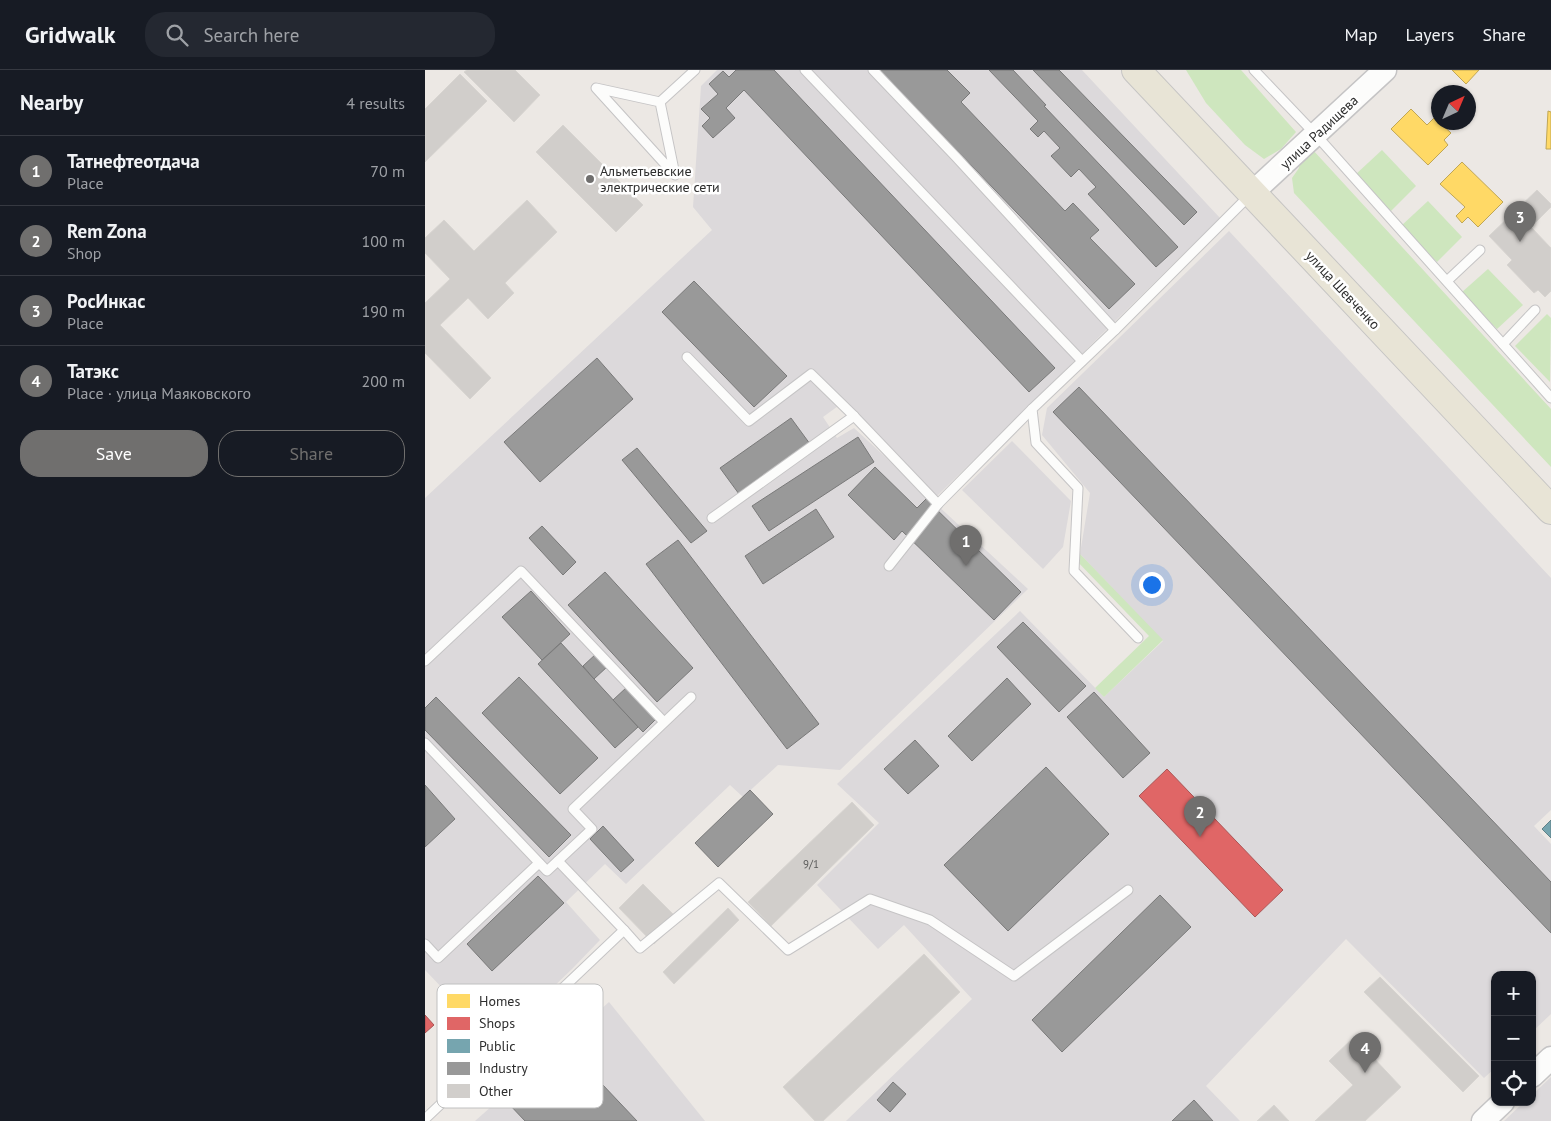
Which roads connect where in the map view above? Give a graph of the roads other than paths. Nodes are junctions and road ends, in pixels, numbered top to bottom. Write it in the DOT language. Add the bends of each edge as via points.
graph roads {
  1 [pos="695,70"];
  2 [pos="805,70"];
  3 [pos="873,70"];
  4 [pos="1136,70"];
  5 [pos="1254,70"];
  6 [pos="1385,70"];
  7 [pos="660,102"];
  8 [pos="1316,135"];
  9 [pos="1252,194"];
  10 [pos="1480,250"];
  11 [pos="1447,282"];
  12 [pos="1535,310"];
  13 [pos="1115,330"];
  14 [pos="1503,344"];
  15 [pos="687,357"];
  16 [pos="1082,361"];
  17 [pos="1551,398"];
  18 [pos="1032,409"];
  19 [pos="854,416"];
  20 [pos="938,504"];
  21 [pos="1551,510"];
  22 [pos="713,518"];
  23 [pos="889,566"];
  24 [pos="1138,638"];
  25 [pos="425,662"];
  26 [pos="691,697"];
  27 [pos="664,722"];
  28 [pos="425,742"];
  29 [pos="558,861"];
  30 [pos="539,863"];
  31 [pos="1127,890"];
  32 [pos="624,930"];
  33 [pos="425,944"];
  34 [pos="567,984"];
  35 [pos="1551,1058"];
  36 [pos="1536,1072"];
  37 [pos="1499,1106"];
  38 [pos="437,1108"];
  39 [pos="425,1119"];
  40 [pos="1483,1121"];
  1 -- 7 [label="lane"];
  2 -- 16 [label="lane"];
  3 -- 13 [label="lane"];
  4 -- 9 [label="main road, улица Шевченко"];
  5 -- 8 [label="lane"];
  6 -- 8 [label="street, улица Радищева"];
  7 -- 7 [label="lane" via="596,88 675,175 668,139"];
  8 -- 9 [label="street, улица Радищева"];
  8 -- 11 [label="lane"];
  9 -- 13 [label="lane"];
  9 -- 21 [label="main road, улица Шевченко"];
  10 -- 11 [label="lane"];
  11 -- 14 [label="lane"];
  12 -- 14 [label="lane"];
  13 -- 16 [label="lane"];
  14 -- 17 [label="lane"];
  15 -- 19 [label="lane" via="749,421 811,374"];
  16 -- 18 [label="lane"];
  18 -- 20 [label="lane"];
  18 -- 24 [label="lane" via="1036,443 1078,488 1074,571"];
  19 -- 20 [label="lane"];
  19 -- 22 [label="lane"];
  20 -- 23 [label="lane"];
  25 -- 27 [label="lane" via="521,571"];
  26 -- 27 [label="lane"];
  27 -- 29 [label="lane" via="573,809 592,829"];
  28 -- 30 [label="lane"];
  29 -- 30 [label="lane" via="547,872"];
  29 -- 32 [label="lane"];
  30 -- 33 [label="lane" via="438,958"];
  31 -- 32 [label="lane" via="1014,976 930,920 870,899 788,950 719,883 640,948"];
  32 -- 34 [label="lane"];
  35 -- 36 [label="street"];
  37 -- 40 [label="street"];
  38 -- 39 [label="lane"];
}
